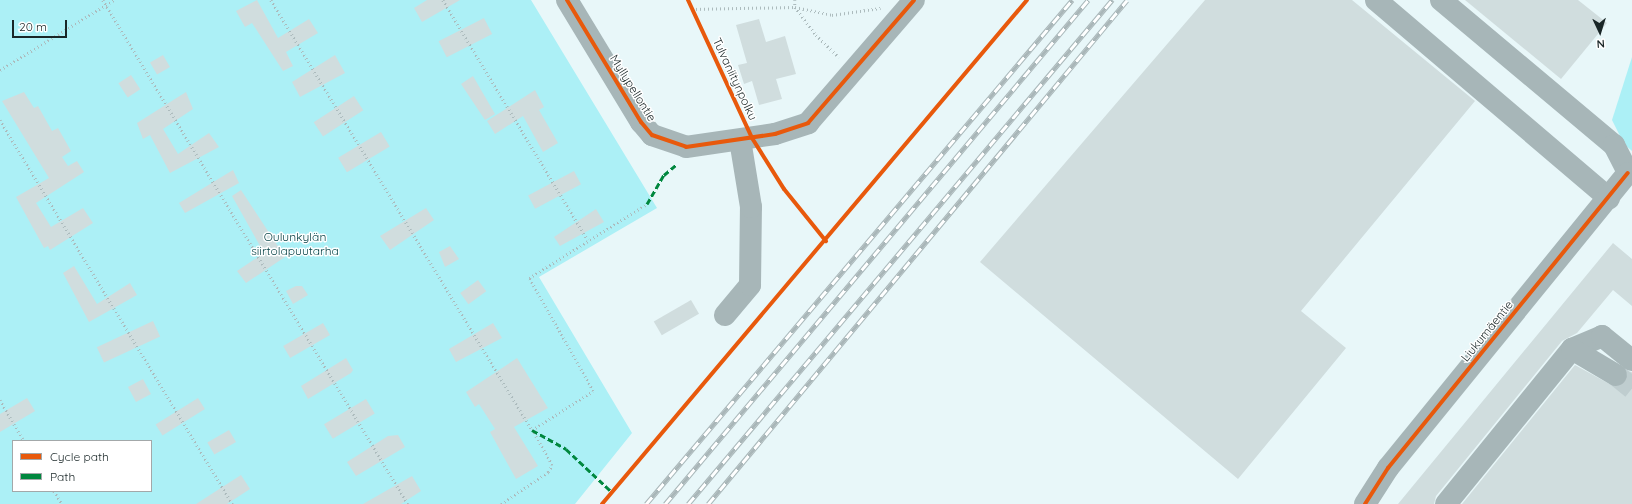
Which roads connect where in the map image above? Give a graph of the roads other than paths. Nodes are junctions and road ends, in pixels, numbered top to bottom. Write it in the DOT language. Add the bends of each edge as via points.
graph roads {
  1 [pos="568,0"];
  2 [pos="914,0"];
  3 [pos="1376,0"];
  4 [pos="1441,0"];
  5 [pos="740,140"];
  6 [pos="1630,173"];
  7 [pos="1609,198"];
  8 [pos="724,315"];
  9 [pos="1572,349"];
  10 [pos="1632,360"];
  11 [pos="1616,375"];
  12 [pos="1365,504"];
  13 [pos="1446,504"];
  1 -- 5 [label="street, Myllypellontie" via="652,135 686,147"];
  2 -- 5 [label="street, Myllypellontie" via="808,123 794,129"];
  3 -- 7 [label="street"];
  4 -- 6 [label="street" via="1614,145"];
  5 -- 8 [label="street" via="751,207 750,285"];
  6 -- 7 [label="street, Liukumäentie"];
  7 -- 12 [label="street, Liukumäentie" via="1388,468"];
  9 -- 10 [label="street" via="1602,336"];
  9 -- 11 [label="street"];
  9 -- 13 [label="street"];
}
